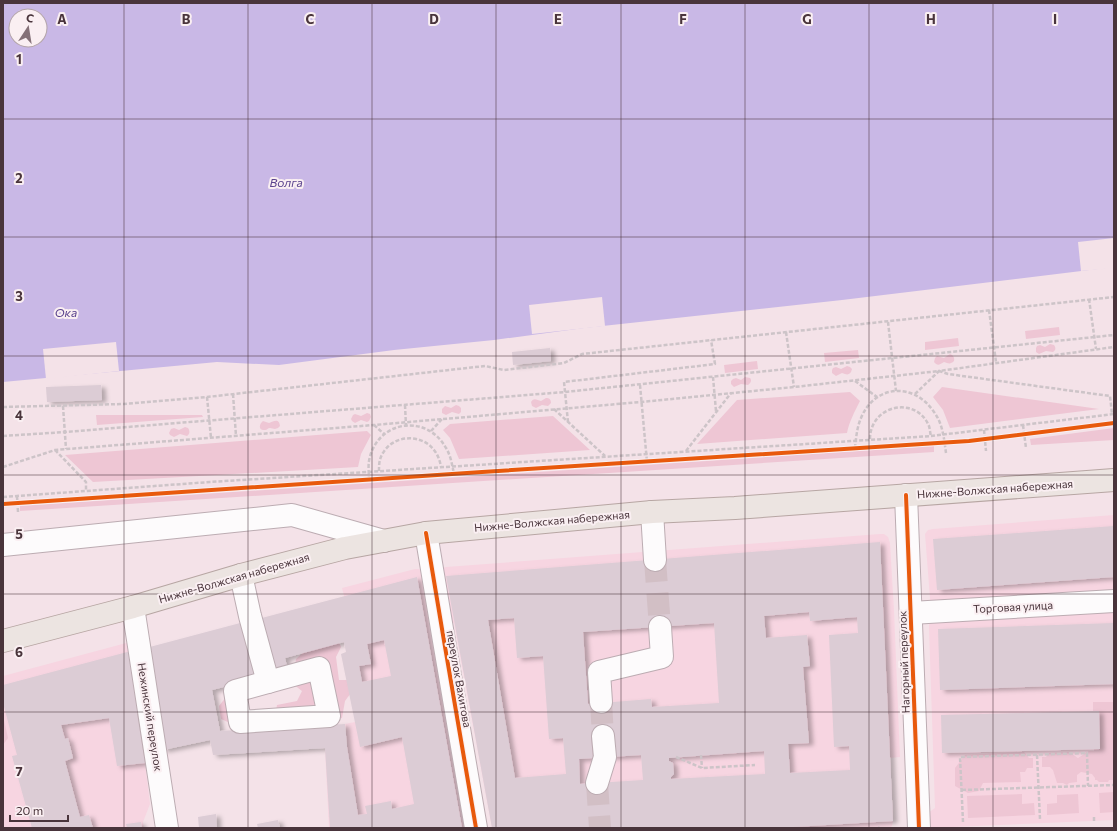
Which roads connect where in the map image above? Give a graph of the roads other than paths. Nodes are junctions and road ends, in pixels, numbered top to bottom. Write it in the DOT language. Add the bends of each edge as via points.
graph roads {
  1 [pos="1114,480"];
  2 [pos="906,495"];
  3 [pos="652,512"];
  4 [pos="426,533"];
  5 [pos="384,541"];
  6 [pos="3,545"];
  7 [pos="655,560"];
  8 [pos="241,575"];
  9 [pos="1114,601"];
  10 [pos="133,607"];
  11 [pos="911,613"];
  12 [pos="660,627"];
  13 [pos="3,641"];
  14 [pos="268,682"];
  15 [pos="601,702"];
  16 [pos="603,736"];
  17 [pos="597,783"];
  18 [pos="167,828"];
  19 [pos="476,828"];
  20 [pos="919,828"];
  1 -- 2 [label="main road, Нижне-Волжская набережная"];
  2 -- 3 [label="main road, Нижне-Волжская набережная"];
  2 -- 11 [label="street, Нагорный переулок"];
  3 -- 4 [label="main road, Нижне-Волжская набережная"];
  3 -- 7 [label="street"];
  4 -- 5 [label="main road, Нижне-Волжская набережная"];
  4 -- 19 [label="street, переулок Вахитова"];
  5 -- 6 [label="street" via="292,515"];
  5 -- 8 [label="main road, Нижне-Волжская набережная" via="345,548"];
  8 -- 10 [label="main road, Нижне-Волжская набережная"];
  8 -- 14 [label="street"];
  9 -- 11 [label="street, Торговая улица"];
  10 -- 13 [label="main road, Нижне-Волжская набережная"];
  10 -- 18 [label="street, Нежинский переулок"];
  11 -- 20 [label="street, Нагорный переулок"];
  12 -- 15 [label="street" via="662,657 599,672"];
  16 -- 17 [label="street" via="605,757"];
}
